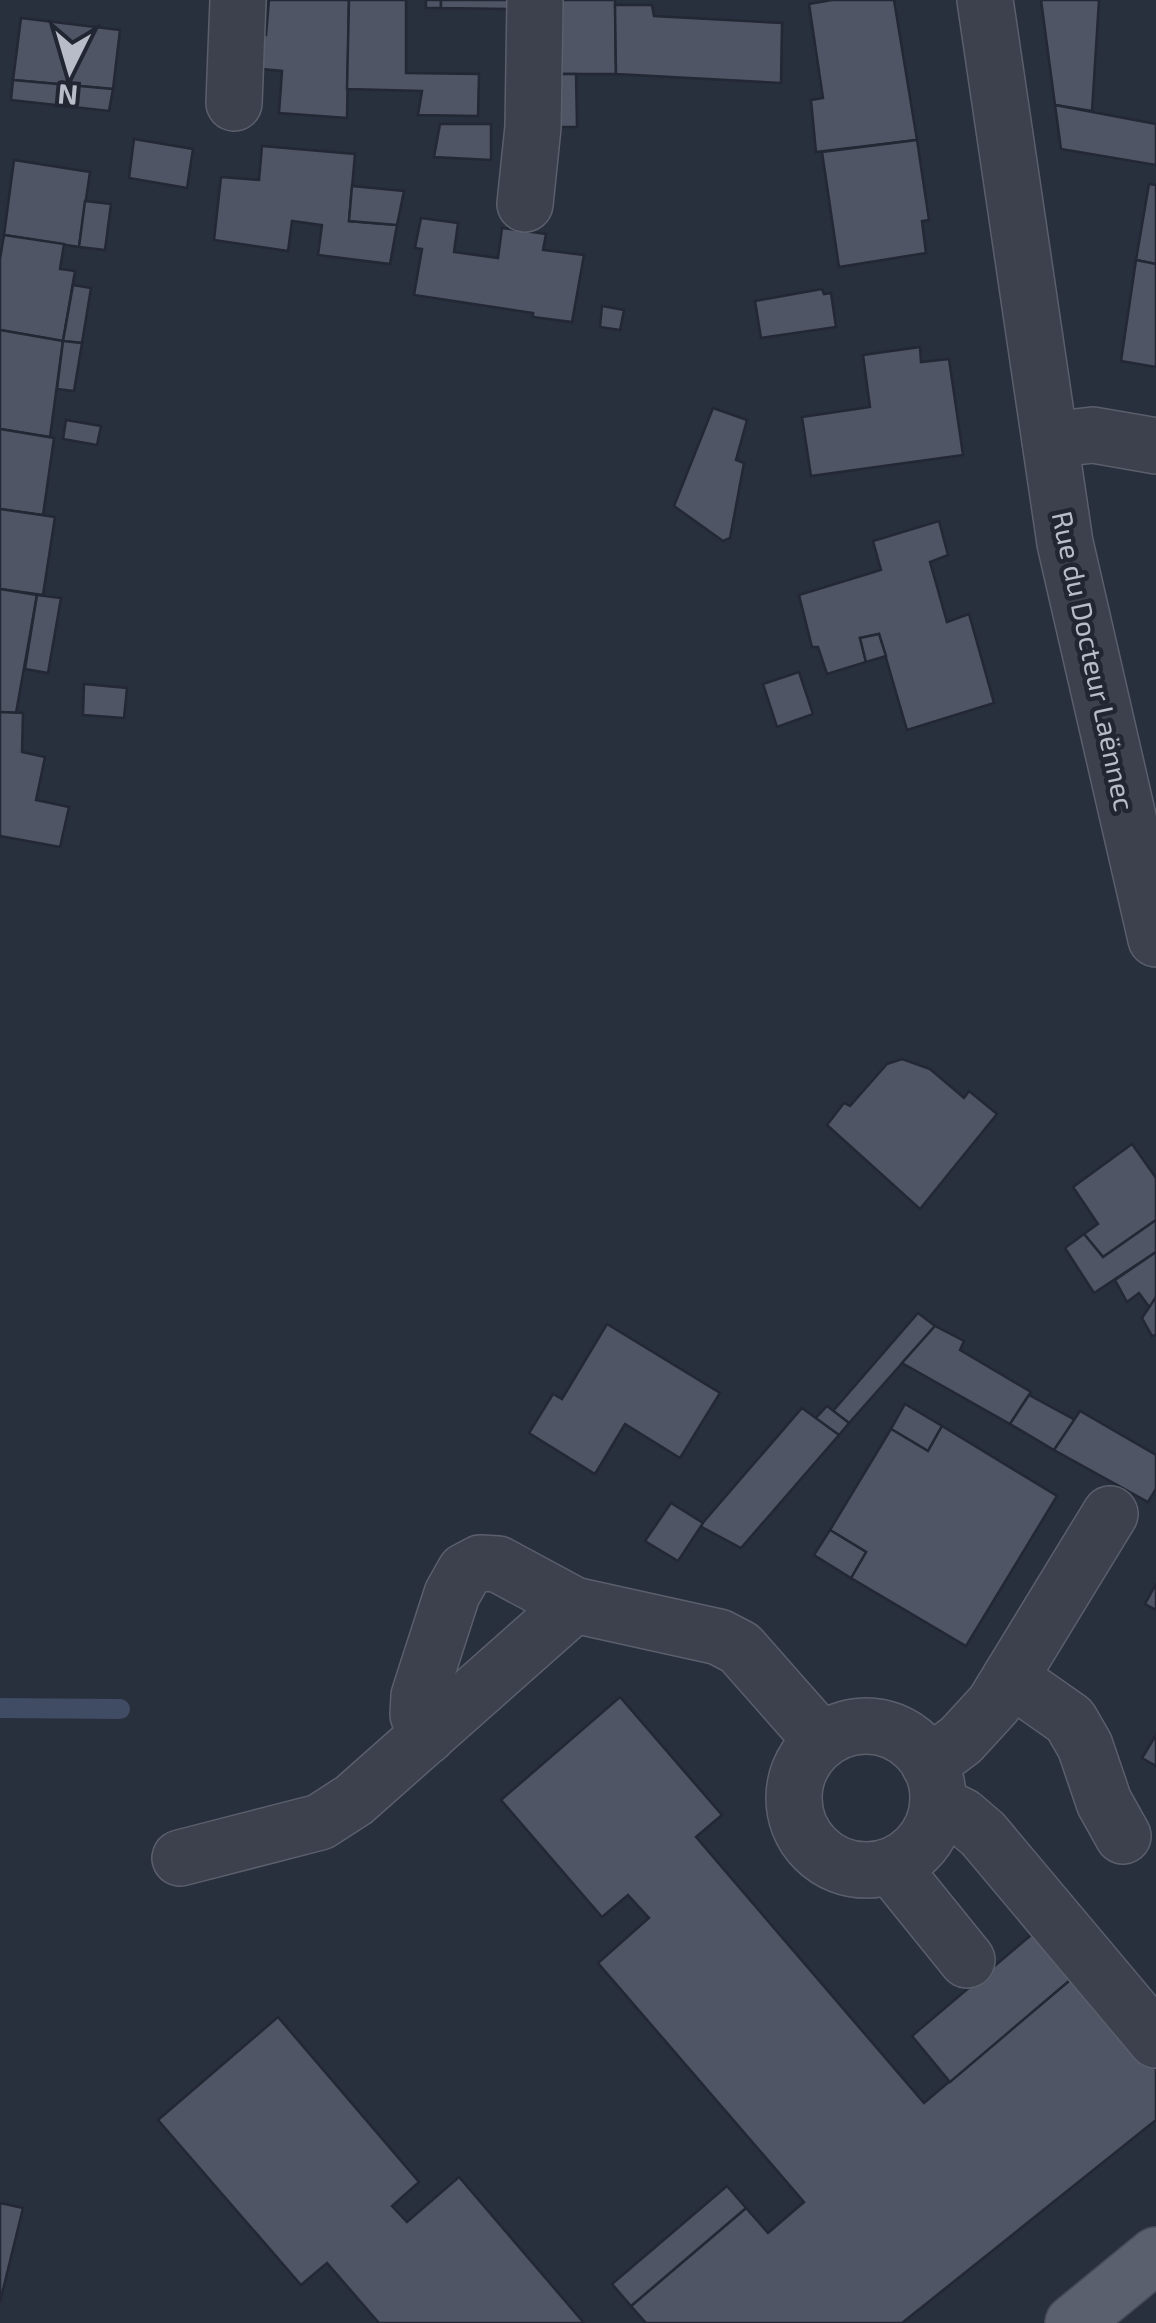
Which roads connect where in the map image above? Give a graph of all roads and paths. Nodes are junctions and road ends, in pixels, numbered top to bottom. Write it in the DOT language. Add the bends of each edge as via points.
graph roads {
  1 [pos="238,0"];
  2 [pos="535,0"];
  3 [pos="985,0"];
  4 [pos="234,102"];
  5 [pos="524,204"];
  6 [pos="1050,440"];
  7 [pos="1156,446"];
  8 [pos="1156,939"];
  9 [pos="1110,1514"];
  10 [pos="574,1604"];
  11 [pos="1010,1678"];
  12 [pos="427,1736"];
  13 [pos="822,1741"];
  14 [pos="934,1784"];
  15 [pos="1123,1836"];
  16 [pos="180,1858"];
  17 [pos="891,1866"];
  18 [pos="966,1960"];
  19 [pos="1156,2040"];
  20 [pos="1156,2255"];
  21 [pos="1073,2323"];
  1 -- 4 [label="street"];
  2 -- 5 [label="street"];
  3 -- 6 [label="street, Rue du Docteur Laënnec"];
  6 -- 7 [label="street" via="1092,435"];
  6 -- 8 [label="street, Rue du Docteur Laënnec" via="1069,564"];
  9 -- 11 [label="street"];
  10 -- 12 [label="street"];
  10 -- 12 [label="street" via="498,1564 465,1571 420,1696 418,1715"];
  10 -- 13 [label="street" via="719,1637 740,1648"];
  11 -- 14 [label="street"];
  11 -- 15 [label="street" via="1070,1720"];
  12 -- 16 [label="street" via="320,1822"];
  13 -- 14 [label="street" via="850,1728 900,1735 917,1747"];
  13 -- 17 [label="street" via="808,1755 793,1794 802,1833 831,1862 850,1869"];
  14 -- 17 [label="street" via="934,1824 909,1857"];
  14 -- 19 [label="street"];
  17 -- 18 [label="street"];
  20 -- 21 [label="main road"];
}
